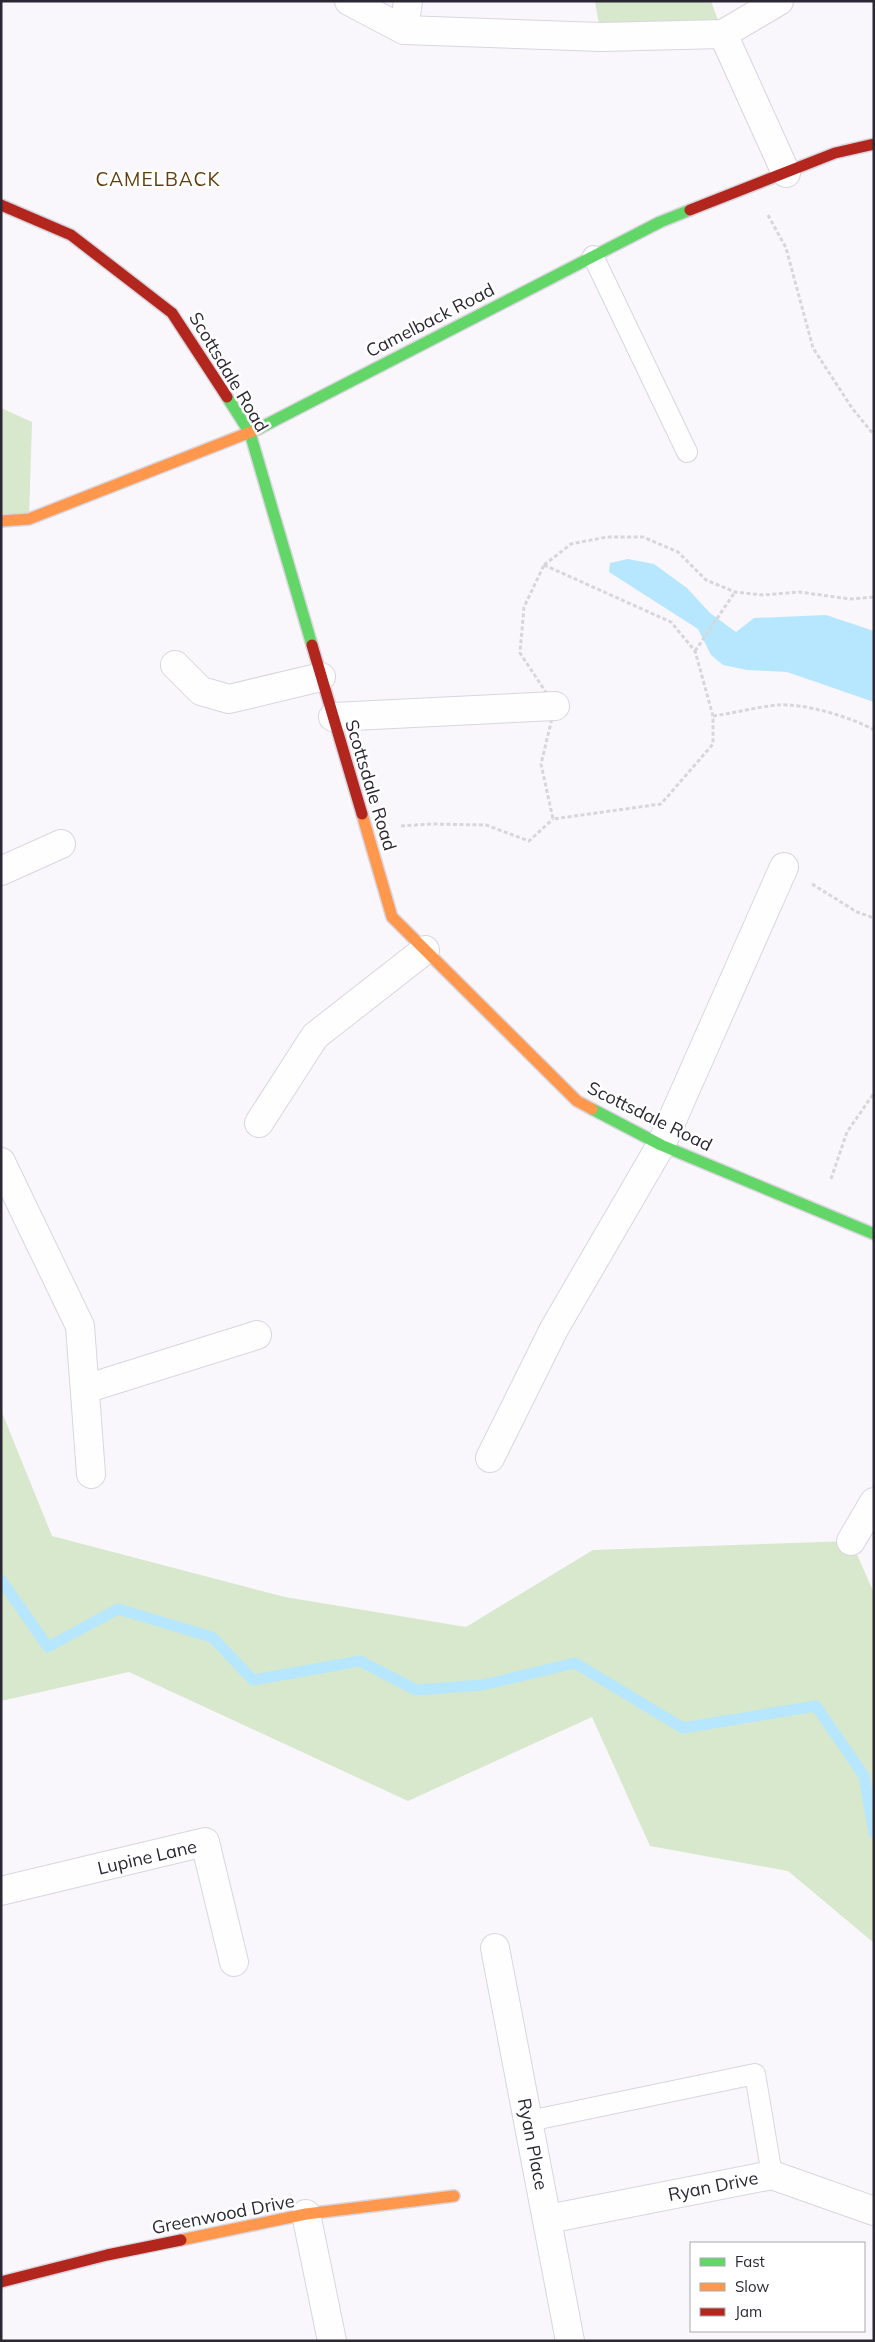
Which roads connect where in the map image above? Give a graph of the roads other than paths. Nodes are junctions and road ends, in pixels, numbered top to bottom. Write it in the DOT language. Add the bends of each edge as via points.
graph roads {
  1 [pos="350,1"];
  2 [pos="408,1"];
  3 [pos="779,1"];
  4 [pos="404,30"];
  5 [pos="723,34"];
  6 [pos="874,144"];
  7 [pos="786,173"];
  8 [pos="1,205"];
  9 [pos="593,256"];
  10 [pos="250,433"];
  11 [pos="687,452"];
  12 [pos="1,521"];
  13 [pos="174,665"];
  14 [pos="321,677"];
  15 [pos="555,706"];
  16 [pos="333,717"];
  17 [pos="61,844"];
  18 [pos="784,867"];
  19 [pos="1,871"];
  20 [pos="426,950"];
  21 [pos="259,1123"];
  22 [pos="661,1145"];
  23 [pos="1,1162"];
  24 [pos="874,1234"];
  25 [pos="257,1335"];
  26 [pos="84,1389"];
  27 [pos="490,1458"];
  28 [pos="91,1474"];
  29 [pos="874,1502"];
  30 [pos="852,1541"];
  31 [pos="1,1891"];
  32 [pos="495,1948"];
  33 [pos="234,1962"];
  34 [pos="529,2121"];
  35 [pos="772,2175"];
  36 [pos="454,2196"];
  37 [pos="874,2211"];
  38 [pos="306,2214"];
  39 [pos="548,2219"];
  40 [pos="1,2282"];
  41 [pos="332,2341"];
  42 [pos="570,2341"];
  1 -- 4 [label="street"];
  2 -- 4 [label="street"];
  3 -- 5 [label="street"];
  4 -- 5 [label="street" via="601,37"];
  5 -- 7 [label="street"];
  6 -- 7 [label="street, Camelback Road" via="835,153"];
  7 -- 9 [label="street, Camelback Road" via="660,222"];
  8 -- 10 [label="street, Scottsdale Road" via="71,234 172,313"];
  9 -- 10 [label="street, Camelback Road"];
  9 -- 11 [label="lane"];
  10 -- 12 [label="street, Camelback Road" via="29,519"];
  10 -- 14 [label="street, Scottsdale Road"];
  13 -- 14 [label="street" via="201,691 229,699"];
  14 -- 16 [label="street, Scottsdale Road"];
  15 -- 16 [label="street"];
  16 -- 20 [label="street, Scottsdale Road" via="392,917"];
  17 -- 19 [label="street"];
  18 -- 22 [label="street"];
  20 -- 21 [label="street" via="316,1036"];
  20 -- 22 [label="street, Scottsdale Road" via="577,1101"];
  22 -- 24 [label="street, Scottsdale Road"];
  22 -- 27 [label="street" via="554,1330"];
  23 -- 26 [label="street" via="80,1326"];
  25 -- 26 [label="street"];
  26 -- 28 [label="street"];
  29 -- 30 [label="street"];
  31 -- 33 [label="street, Lupine Lane" via="204,1842"];
  32 -- 34 [label="street, Ryan Place"];
  34 -- 35 [label="lane" via="755,2074"];
  34 -- 39 [label="street, Ryan Place"];
  35 -- 37 [label="street, Ryan Drive"];
  35 -- 39 [label="street, Ryan Drive"];
  36 -- 38 [label="street, Greenwood Drive"];
  38 -- 40 [label="street, Greenwood Drive" via="107,2255"];
  38 -- 41 [label="street"];
  39 -- 42 [label="street, Ryan Place"];
}
